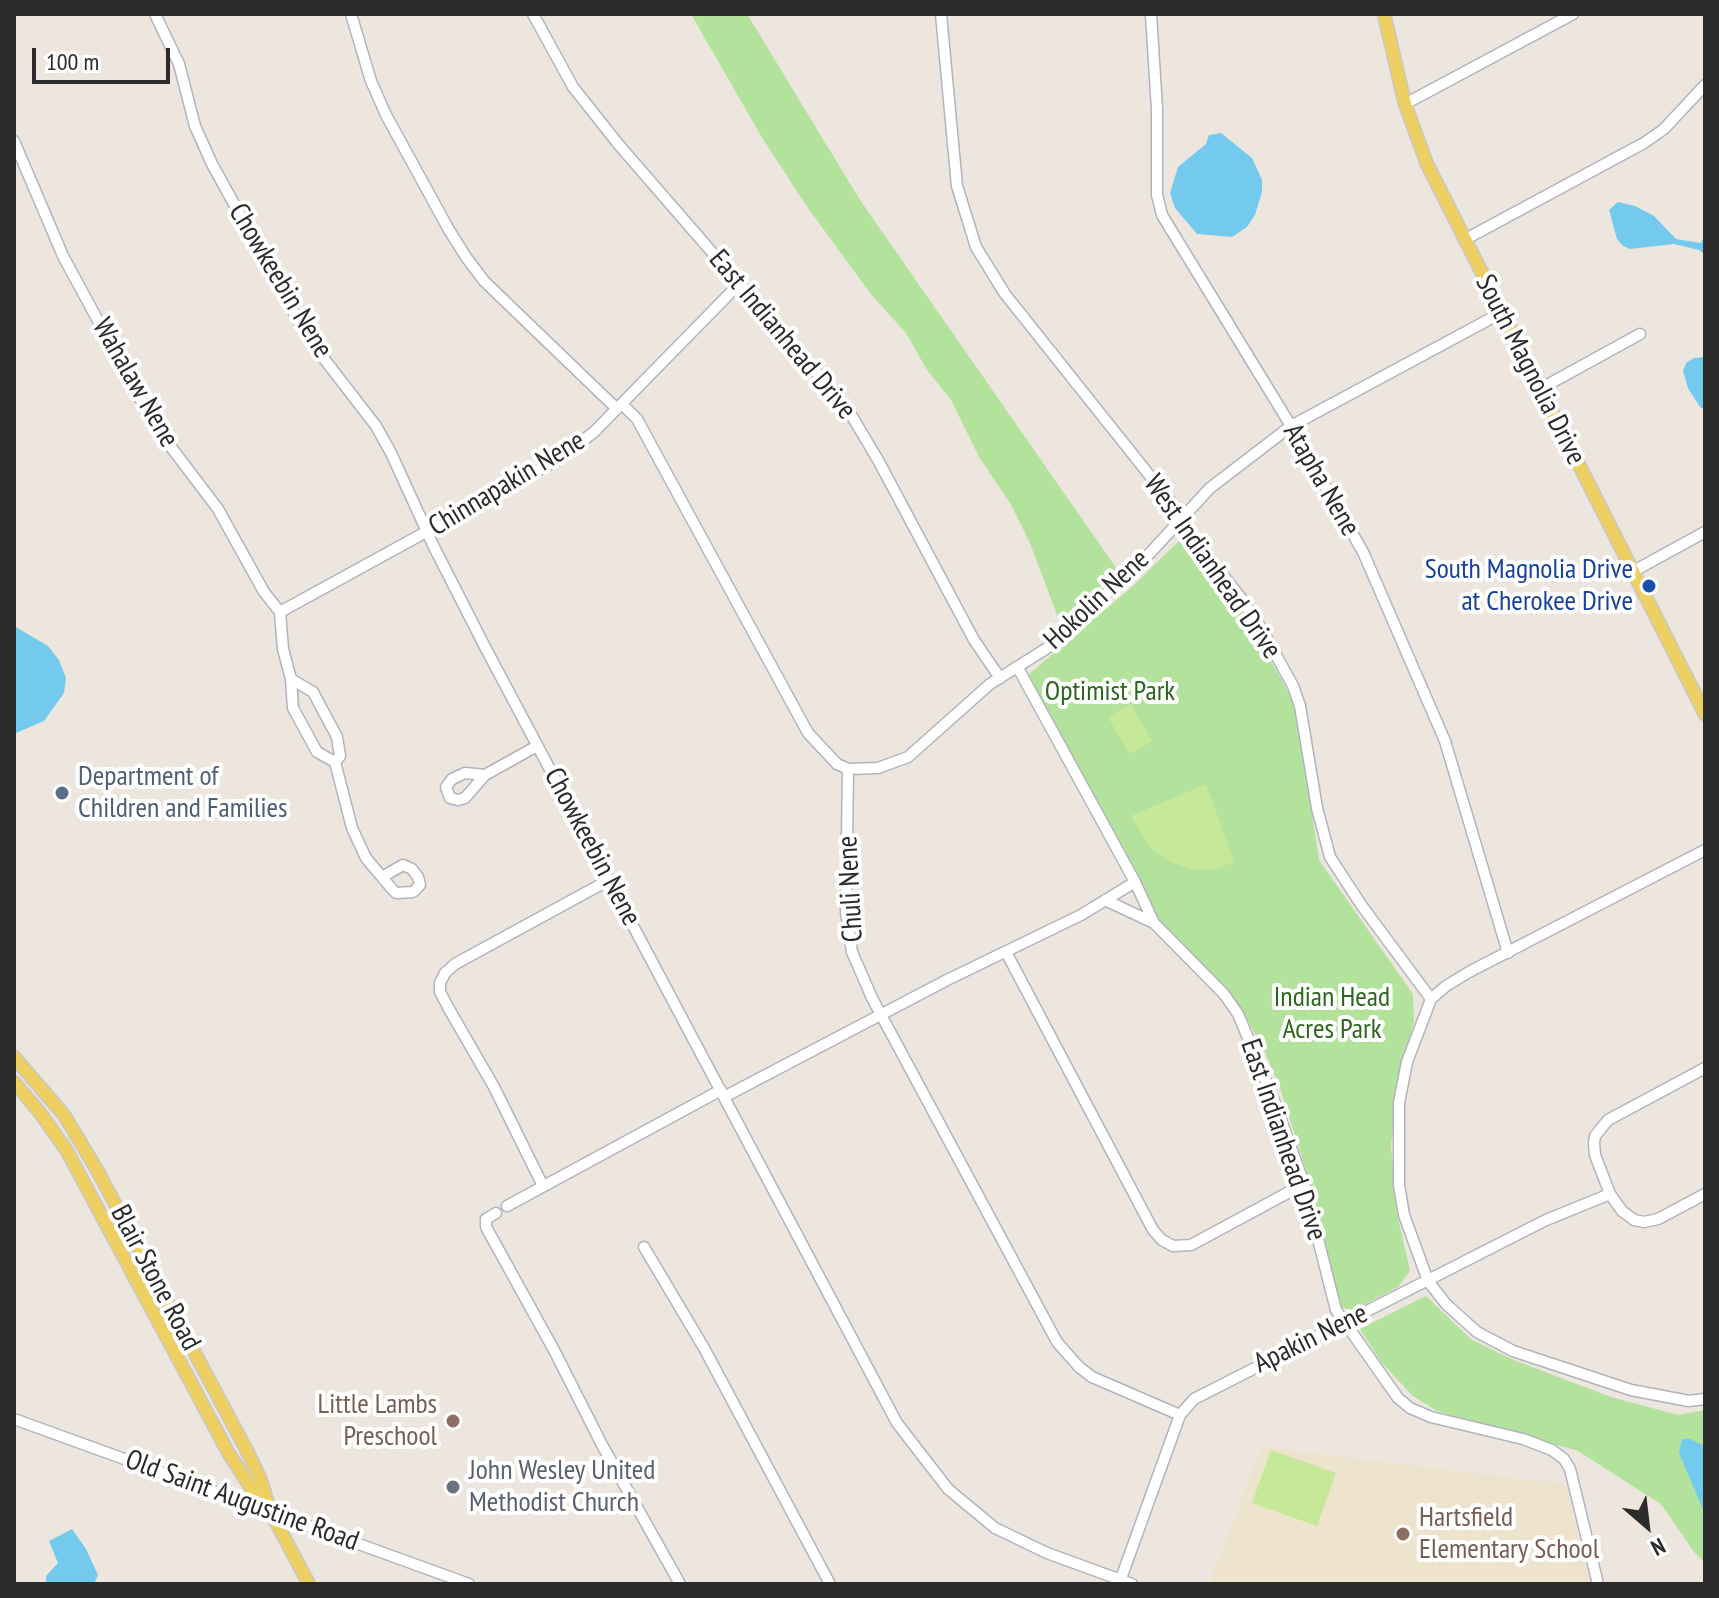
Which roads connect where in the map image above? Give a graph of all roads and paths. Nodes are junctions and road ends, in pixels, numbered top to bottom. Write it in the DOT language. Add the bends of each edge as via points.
graph roads {
  1 [pos="155,14"];
  2 [pos="351,14"];
  3 [pos="533,14"];
  4 [pos="941,14"];
  5 [pos="1151,14"];
  6 [pos="1384,14"];
  7 [pos="1573,14"];
  8 [pos="1560,17"];
  9 [pos="1705,85"];
  10 [pos="1405,104"];
  11 [pos="14,141"];
  12 [pos="1464,240"];
  13 [pos="740,283"];
  14 [pos="1501,313"];
  15 [pos="1640,334"];
  16 [pos="1540,389"];
  17 [pos="620,407"];
  18 [pos="1291,426"];
  19 [pos="1181,518"];
  20 [pos="427,532"];
  21 [pos="1705,532"];
  22 [pos="1632,572"];
  23 [pos="280,612"];
  24 [pos="1018,668"];
  25 [pos="1000,678"];
  26 [pos="291,679"];
  27 [pos="1705,714"];
  28 [pos="537,746"];
  29 [pos="335,762"];
  30 [pos="848,769"];
  31 [pos="485,775"];
  32 [pos="1705,850"];
  33 [pos="382,877"];
  34 [pos="609,880"];
  35 [pos="1135,882"];
  36 [pos="1105,900"];
  37 [pos="1154,923"];
  38 [pos="1006,952"];
  39 [pos="1508,953"];
  40 [pos="1431,999"];
  41 [pos="882,1016"];
  42 [pos="14,1057"];
  43 [pos="1705,1068"];
  44 [pos="14,1082"];
  45 [pos="40,1085"];
  46 [pos="723,1093"];
  47 [pos="27,1096"];
  48 [pos="1304,1184"];
  49 [pos="543,1186"];
  50 [pos="1610,1194"];
  51 [pos="1705,1194"];
  52 [pos="507,1206"];
  53 [pos="496,1213"];
  54 [pos="132,1235"];
  55 [pos="116,1243"];
  56 [pos="644,1247"];
  57 [pos="1428,1281"];
  58 [pos="1345,1322"];
  59 [pos="192,1347"];
  60 [pos="176,1355"];
  61 [pos="201,1364"];
  62 [pos="185,1372"];
  63 [pos="1705,1399"];
  64 [pos="1180,1415"];
  65 [pos="14,1419"];
  66 [pos="271,1513"];
  67 [pos="1124,1583"];
  68 [pos="309,1584"];
  69 [pos="469,1584"];
  70 [pos="680,1584"];
  71 [pos="830,1584"];
  72 [pos="1598,1584"];
  1 -- 20 [label="street, Chowkeebin Nene" via="179,64 195,126 212,164 298,320 376,426"];
  2 -- 17 [label="street" via="386,115 466,257 494,291"];
  3 -- 13 [label="street, East Indianhead Drive" via="573,87"];
  4 -- 19 [label="street, West Indianhead Drive" via="957,186 976,247 1005,294"];
  5 -- 18 [label="street, Atapha Nene" via="1162,215"];
  6 -- 10 [label="main road, South Magnolia Drive"];
  7 -- 8 [label="street"];
  8 -- 10 [label="street"];
  9 -- 12 [label="street" via="1644,143"];
  10 -- 12 [label="main road, South Magnolia Drive"];
  11 -- 23 [label="street, Wahalaw Nene" via="63,256 155,426 218,509"];
  12 -- 14 [label="main road, South Magnolia Drive"];
  13 -- 17 [label="street, Chinnapakin Nene"];
  13 -- 25 [label="street, East Indianhead Drive" via="847,408"];
  14 -- 16 [label="main road, South Magnolia Drive"];
  14 -- 18 [label="street, Hokolin Nene"];
  15 -- 16 [label="street"];
  16 -- 22 [label="main road, South Magnolia Drive"];
  17 -- 20 [label="street, Chinnapakin Nene" via="559,459"];
  17 -- 30 [label="street" via="637,419 808,733"];
  18 -- 19 [label="street, Hokolin Nene" via="1210,488"];
  18 -- 39 [label="street, Atapha Nene" via="1363,552 1436,718"];
  19 -- 24 [label="street, Hokolin Nene" via="1052,645"];
  19 -- 40 [label="street, West Indianhead Drive" via="1241,598 1293,686 1324,842 1334,866"];
  20 -- 23 [label="street, Chinnapakin Nene"];
  20 -- 28 [label="street, Chowkeebin Nene"];
  21 -- 22 [label="street"];
  22 -- 27 [label="main road, South Magnolia Drive"];
  23 -- 26 [label="street"];
  24 -- 25 [label="street, Hokolin Nene"];
  24 -- 35 [label="street, East Indianhead Drive"];
  25 -- 30 [label="street, Hokolin Nene" via="908,757 878,768"];
  26 -- 29 [label="street" via="293,708 302,726 317,752"];
  26 -- 29 [label="street" via="313,692 340,746"];
  28 -- 31 [label="street"];
  28 -- 34 [label="street, Chowkeebin Nene"];
  29 -- 33 [label="street" via="356,837"];
  30 -- 41 [label="street, Chuli Nene" via="848,934"];
  32 -- 39 [label="street"];
  34 -- 46 [label="street, Chowkeebin Nene"];
  34 -- 49 [label="street" via="455,964 440,983 440,992"];
  35 -- 36 [label="street"];
  35 -- 37 [label="street, East Indianhead Drive"];
  36 -- 37 [label="street"];
  36 -- 38 [label="street"];
  37 -- 48 [label="street, East Indianhead Drive" via="1238,1014"];
  38 -- 41 [label="street"];
  38 -- 48 [label="street" via="1162,1240 1182,1247 1204,1240"];
  39 -- 40 [label="street"];
  40 -- 57 [label="street" via="1407,1062 1399,1103 1399,1185"];
  41 -- 46 [label="street"];
  41 -- 64 [label="street, Chuli Nene" via="1067,1356 1092,1377"];
  42 -- 45 [label="main road, Blair Stone Road"];
  43 -- 50 [label="street" via="1601,1127 1595,1155"];
  44 -- 47 [label="main road, Blair Stone Road"];
  45 -- 47 [label="main road"];
  45 -- 54 [label="main road, Blair Stone Road" via="82,1142"];
  46 -- 49 [label="street"];
  46 -- 67 [label="street, Chowkeebin Nene" via="897,1423 932,1471 978,1515 1015,1539"];
  47 -- 55 [label="main road, Blair Stone Road" via="67,1151"];
  48 -- 58 [label="street, East Indianhead Drive" via="1336,1310"];
  49 -- 52 [label="street"];
  50 -- 51 [label="street" via="1622,1211 1644,1222"];
  50 -- 57 [label="street, Apakin Nene" via="1546,1220"];
  53 -- 70 [label="street" via="486,1219 486,1227"];
  54 -- 55 [label="main road"];
  54 -- 59 [label="main road, Blair Stone Road"];
  55 -- 60 [label="main road, Blair Stone Road"];
  56 -- 71 [label="street"];
  57 -- 58 [label="street, Apakin Nene"];
  57 -- 63 [label="street" via="1477,1332 1513,1351 1631,1390"];
  58 -- 64 [label="street, Apakin Nene" via="1203,1393"];
  58 -- 72 [label="street, East Indianhead Drive" via="1410,1408 1523,1439 1564,1459"];
  59 -- 60 [label="main road"];
  59 -- 61 [label="main road, Blair Stone Road"];
  60 -- 62 [label="main road, Blair Stone Road"];
  61 -- 62 [label="main road"];
  61 -- 66 [label="main road, Blair Stone Road" via="260,1478"];
  62 -- 66 [label="main road, Blair Stone Road" via="242,1476"];
  64 -- 67 [label="street, Apakin Nene"];
  65 -- 66 [label="street, Old Saint Augustine Road"];
  66 -- 68 [label="main road, Blair Stone Road"];
  66 -- 69 [label="street, Old Saint Augustine Road"];
}
